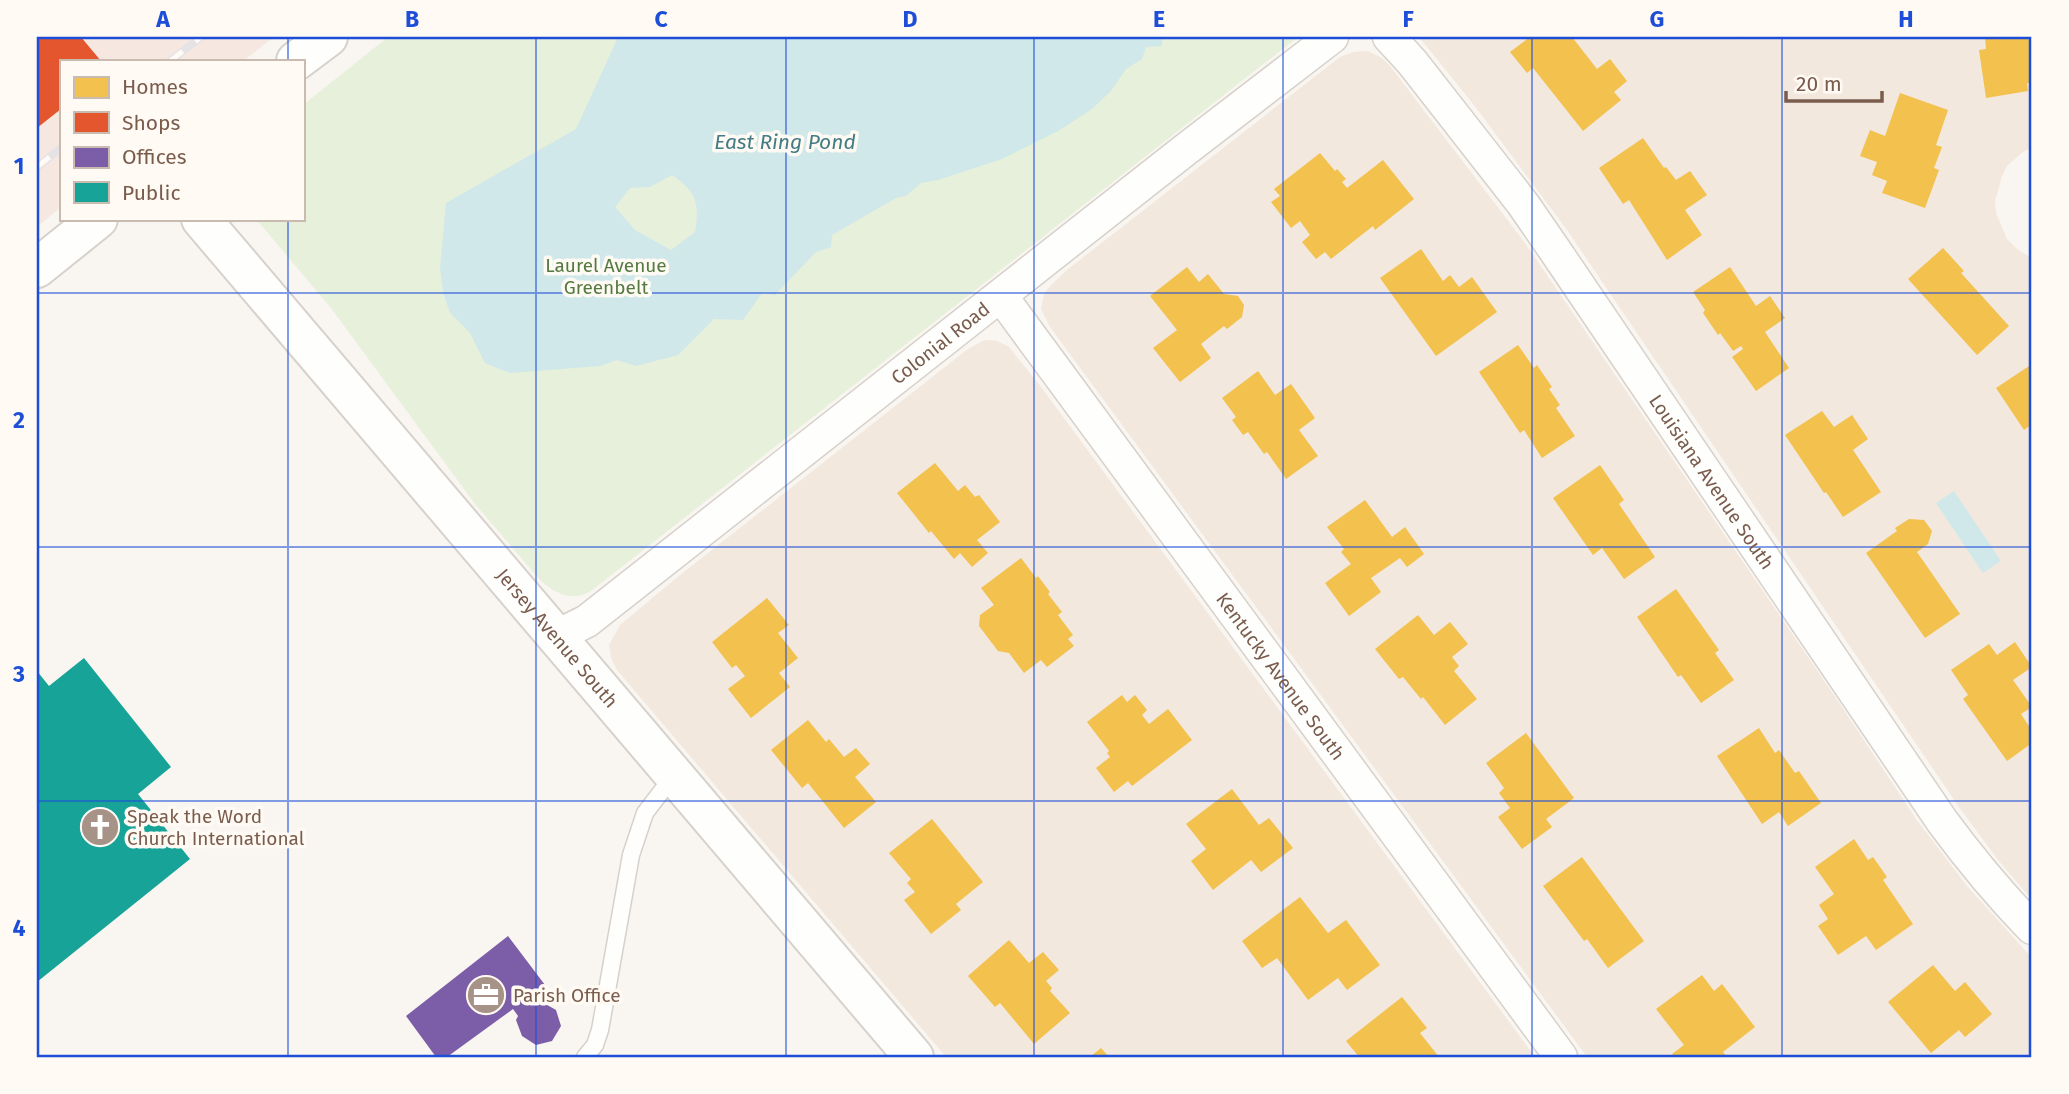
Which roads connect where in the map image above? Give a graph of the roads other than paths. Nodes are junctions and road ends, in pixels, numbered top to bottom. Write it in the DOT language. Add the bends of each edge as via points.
graph roads {
  1 [pos="328,37"];
  2 [pos="1389,37"];
  3 [pos="1326,41"];
  4 [pos="297,60"];
  5 [pos="97,220"];
  6 [pos="202,220"];
  7 [pos="37,268"];
  8 [pos="1001,296"];
  9 [pos="557,636"];
  10 [pos="674,775"];
  11 [pos="2032,928"];
  12 [pos="585,1057"];
  13 [pos="914,1057"];
  14 [pos="1561,1057"];
  1 -- 4 [label="street"];
  2 -- 11 [label="street, Louisiana Avenue South" via="1523,204 1942,821"];
  3 -- 8 [label="street, Colonial Road"];
  5 -- 7 [label="street"];
  6 -- 9 [label="street, Jersey Avenue South"];
  8 -- 9 [label="street, Colonial Road" via="587,621"];
  8 -- 14 [label="street, Kentucky Avenue South"];
  9 -- 10 [label="street, Jersey Avenue South"];
  10 -- 12 [label="lane" via="653,801 631,855 600,1030"];
  10 -- 13 [label="street, Jersey Avenue South"];
}
